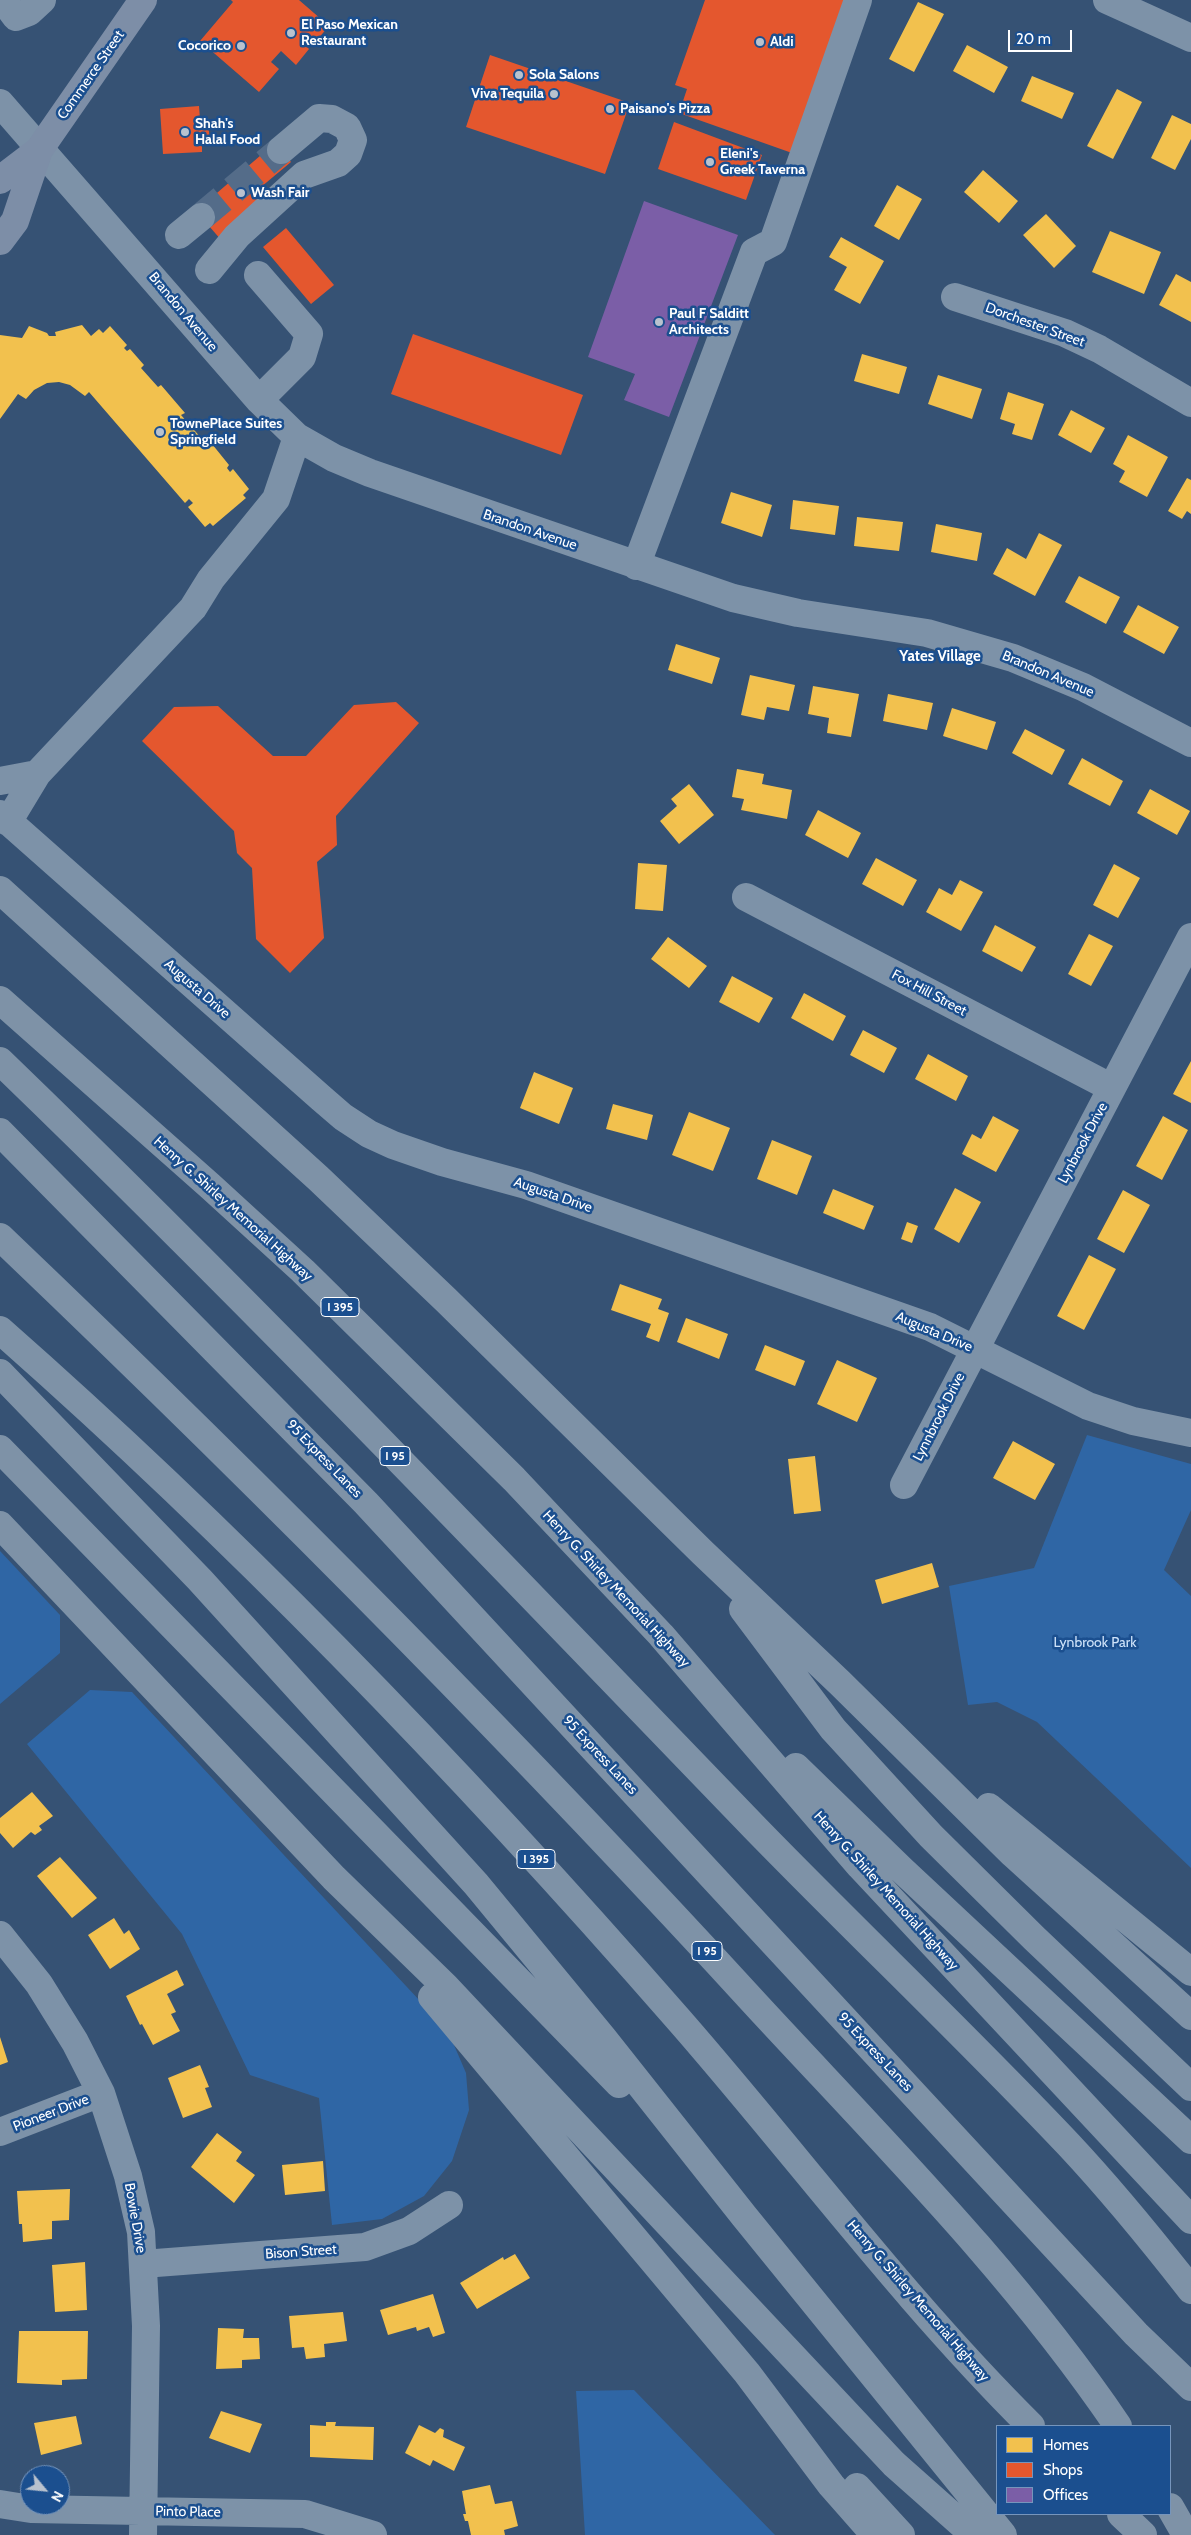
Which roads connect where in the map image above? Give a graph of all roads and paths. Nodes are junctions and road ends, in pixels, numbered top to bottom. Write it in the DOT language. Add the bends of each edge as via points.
graph roads {
  1 [pos="3,0"];
  2 [pos="42,0"];
  3 [pos="143,0"];
  4 [pos="858,0"];
  5 [pos="1107,0"];
  6 [pos="1191,38"];
  7 [pos="0,103"];
  8 [pos="39,150"];
  9 [pos="281,150"];
  10 [pos="0,180"];
  11 [pos="201,217"];
  12 [pos="179,235"];
  13 [pos="0,241"];
  14 [pos="209,270"];
  15 [pos="258,275"];
  16 [pos="956,297"];
  17 [pos="258,400"];
  18 [pos="1191,402"];
  19 [pos="297,437"];
  20 [pos="636,566"];
  21 [pos="1191,743"];
  22 [pos="38,774"];
  23 [pos="0,781"];
  24 [pos="4,818"];
  25 [pos="0,890"];
  26 [pos="746,897"];
  27 [pos="1191,938"];
  28 [pos="0,1000"];
  29 [pos="0,1061"];
  30 [pos="1112,1088"];
  31 [pos="0,1132"];
  32 [pos="0,1146"];
  33 [pos="105,1236"];
  34 [pos="0,1237"];
  35 [pos="0,1330"];
  36 [pos="974,1349"];
  37 [pos="0,1373"];
  38 [pos="1191,1433"];
  39 [pos="0,1449"];
  40 [pos="904,1485"];
  41 [pos="0,1525"];
  42 [pos="703,1553"];
  43 [pos="660,1635"];
  44 [pos="840,1683"];
  45 [pos="334,1878"];
  46 [pos="0,1935"];
  47 [pos="1191,1972"];
  48 [pos="1191,2016"];
  49 [pos="1191,2087"];
  50 [pos="101,2093"];
  51 [pos="0,2132"];
  52 [pos="1191,2140"];
  53 [pos="449,2205"];
  54 [pos="744,2216"];
  55 [pos="1191,2220"];
  56 [pos="143,2264"];
  57 [pos="1191,2290"];
  58 [pos="747,2373"];
  59 [pos="1191,2386"];
  60 [pos="1030,2425"];
  61 [pos="1117,2425"];
  62 [pos="0,2504"];
  63 [pos="1171,2509"];
  64 [pos="1122,2515"];
  65 [pos="144,2523"];
  66 [pos="373,2535"];
  67 [pos="875,2535"];
  68 [pos="901,2535"];
  69 [pos="974,2535"];
  70 [pos="1003,2535"];
  71 [pos="1143,2535"];
  72 [pos="1186,2535"];
  1 -- 2 [label="street" via="16,17 29,12"];
  3 -- 8 [label="main road, Commerce Street"];
  4 -- 20 [label="street" via="772,242 754,252"];
  5 -- 6 [label="street"];
  7 -- 8 [label="street, Brandon Avenue"];
  8 -- 10 [label="main road, Commerce Street"];
  8 -- 13 [label="main road, Commerce Street" via="15,221"];
  8 -- 17 [label="street, Brandon Avenue"];
  9 -- 14 [label="street" via="315,120 323,118 342,123 353,140 343,160 304,175 237,236"];
  11 -- 12 [label="street"];
  15 -- 17 [label="street" via="309,334 302,357"];
  16 -- 18 [label="street, Dorchester Street" via="1073,337 1146,374"];
  17 -- 19 [label="street, Brandon Avenue"];
  19 -- 20 [label="street, Brandon Avenue" via="370,473"];
  19 -- 22 [label="street" via="276,500 211,579 193,608"];
  20 -- 21 [label="street, Brandon Avenue" via="743,600 798,613 927,633 1013,658 1083,687"];
  22 -- 23 [label="street"];
  22 -- 24 [label="street"];
  24 -- 36 [label="street, Augusta Drive" via="343,1117 369,1134 442,1162 526,1186 930,1327"];
  25 -- 42 [label="highway" via="318,1178 453,1306"];
  26 -- 30 [label="street, Fox Hill Street"];
  27 -- 30 [label="street, Lynbrook Drive"];
  28 -- 43 [label="highway, Henry G. Shirley Memorial Highway / I 395" via="303,1271 514,1479"];
  29 -- 57 [label="highway, I 95" via="340,1399 784,1858 1071,2148 1136,2221"];
  30 -- 36 [label="street, Lynbrook Drive"];
  31 -- 33 [label="highway, 95 Express Lanes"];
  32 -- 33 [label="highway"];
  33 -- 59 [label="highway, 95 Express Lanes" via="366,1503 1136,2334"];
  34 -- 61 [label="highway, I 95" via="271,1499 593,1829 945,2210 1020,2296"];
  35 -- 60 [label="highway, Henry G. Shirley Memorial Highway / I 395" via="278,1590 461,1777 682,2022 969,2362"];
  36 -- 38 [label="street, Augusta Drive" via="1088,1406 1133,1421"];
  36 -- 40 [label="street, Lynnbrook Drive"];
  37 -- 54 [label="highway" via="200,1580 476,1884"];
  39 -- 54 [label="highway" via="583,2046"];
  41 -- 45 [label="highway"];
  42 -- 44 [label="highway"];
  42 -- 49 [label="highway" via="812,1703 918,1822"];
  43 -- 52 [label="highway" via="901,1869"];
  43 -- 55 [label="highway, Henry G. Shirley Memorial Highway / I 395" via="860,1866"];
  44 -- 47 [label="highway"];
  44 -- 48 [label="highway" via="1013,1854"];
  45 -- 58 [label="highway"];
  45 -- 69 [label="highway" via="446,1987 894,2464"];
  46 -- 50 [label="street, Bowie Drive" via="58,2012"];
  50 -- 51 [label="street, Pioneer Drive"];
  50 -- 56 [label="street, Bowie Drive" via="128,2176 141,2232"];
  53 -- 56 [label="street, Bison Street" via="409,2231 365,2248"];
  54 -- 70 [label="highway"];
  56 -- 65 [label="street, Bowie Drive" via="146,2326"];
  58 -- 67 [label="highway" via="830,2485"];
  58 -- 68 [label="highway"];
  62 -- 65 [label="street, Pinto Place"];
  63 -- 72 [label="highway"];
  64 -- 71 [label="highway"];
  65 -- 66 [label="street, Pinto Place" via="305,2514"];
}
